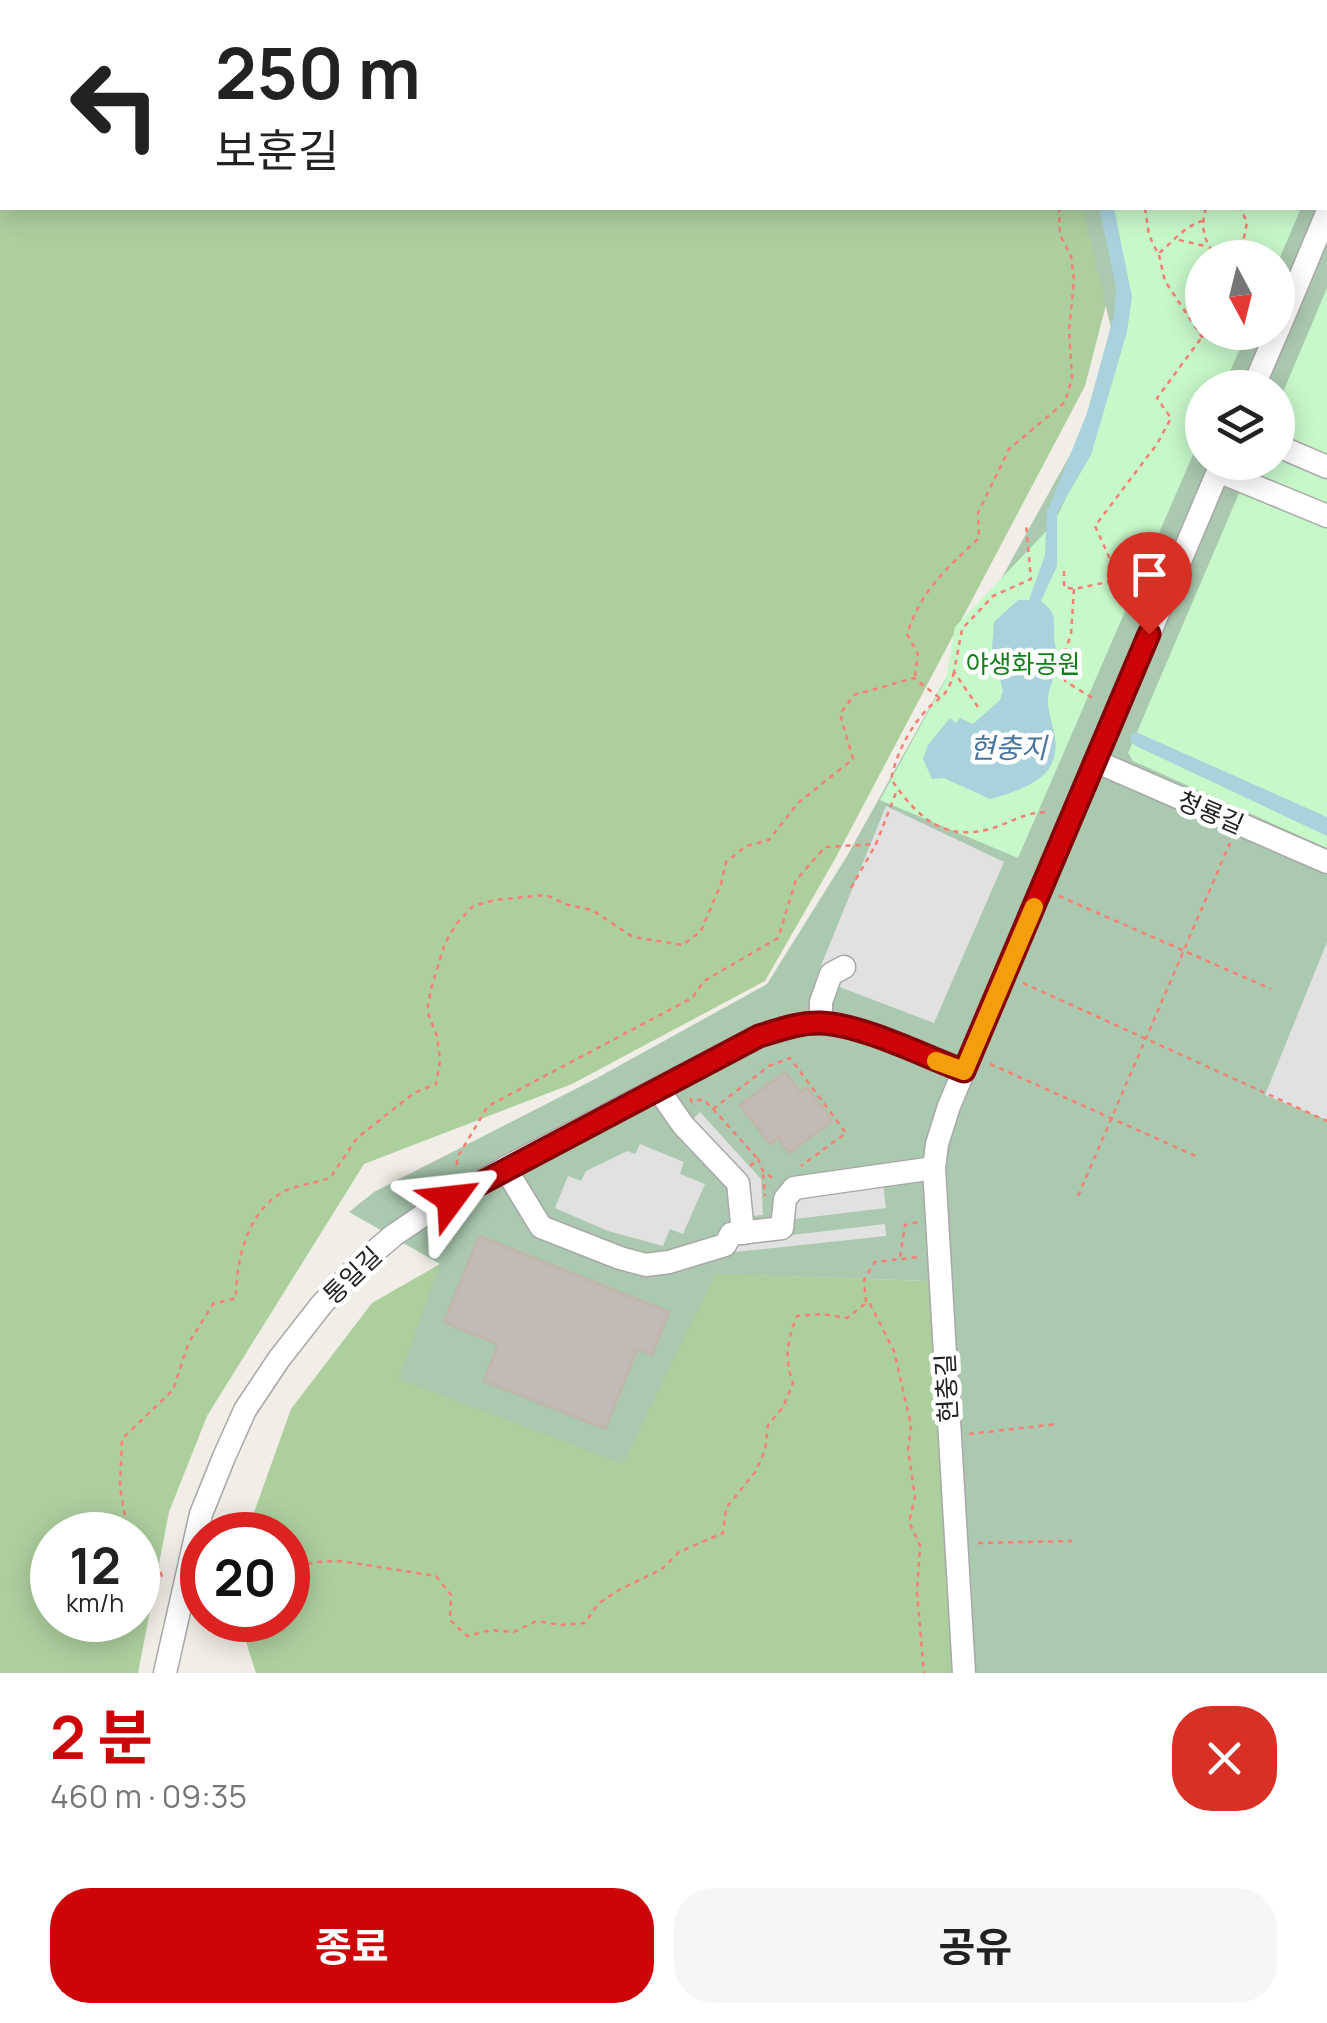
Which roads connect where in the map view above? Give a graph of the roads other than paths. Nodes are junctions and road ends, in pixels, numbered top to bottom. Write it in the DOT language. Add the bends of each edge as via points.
graph roads {
  1 [pos="1327,214"];
  2 [pos="1295,290"];
  3 [pos="1295,453"];
  4 [pos="1327,467"];
  5 [pos="1214,480"];
  6 [pos="1248,480"];
  7 [pos="1327,516"];
  8 [pos="1095,762"];
  9 [pos="1327,862"];
  10 [pos="844,966"];
  11 [pos="821,1023"];
  12 [pos="964,1071"];
  13 [pos="658,1089"];
  14 [pos="504,1168"];
  15 [pos="934,1168"];
  16 [pos="743,1233"];
  17 [pos="165,1673"];
  18 [pos="964,1673"];
  1 -- 2 [label="lane"];
  3 -- 4 [label="lane"];
  5 -- 8 [label="lane, 현충길"];
  6 -- 7 [label="lane"];
  8 -- 9 [label="lane, 청룡길"];
  8 -- 12 [label="lane, 현충길"];
  10 -- 11 [label="lane" via="831,974"];
  11 -- 12 [label="lane, 통일길"];
  11 -- 13 [label="lane, 통일길" via="759,1036"];
  12 -- 15 [label="lane, 현충길"];
  13 -- 14 [label="lane, 통일길"];
  13 -- 16 [label="lane" via="738,1182"];
  14 -- 16 [label="lane" via="540,1227 620,1258 668,1262"];
  14 -- 17 [label="lane, 통일길" via="383,1244 279,1358 245,1410 201,1514"];
  15 -- 16 [label="lane" via="794,1188 785,1199 782,1228"];
  15 -- 18 [label="lane, 현충길"];
}
